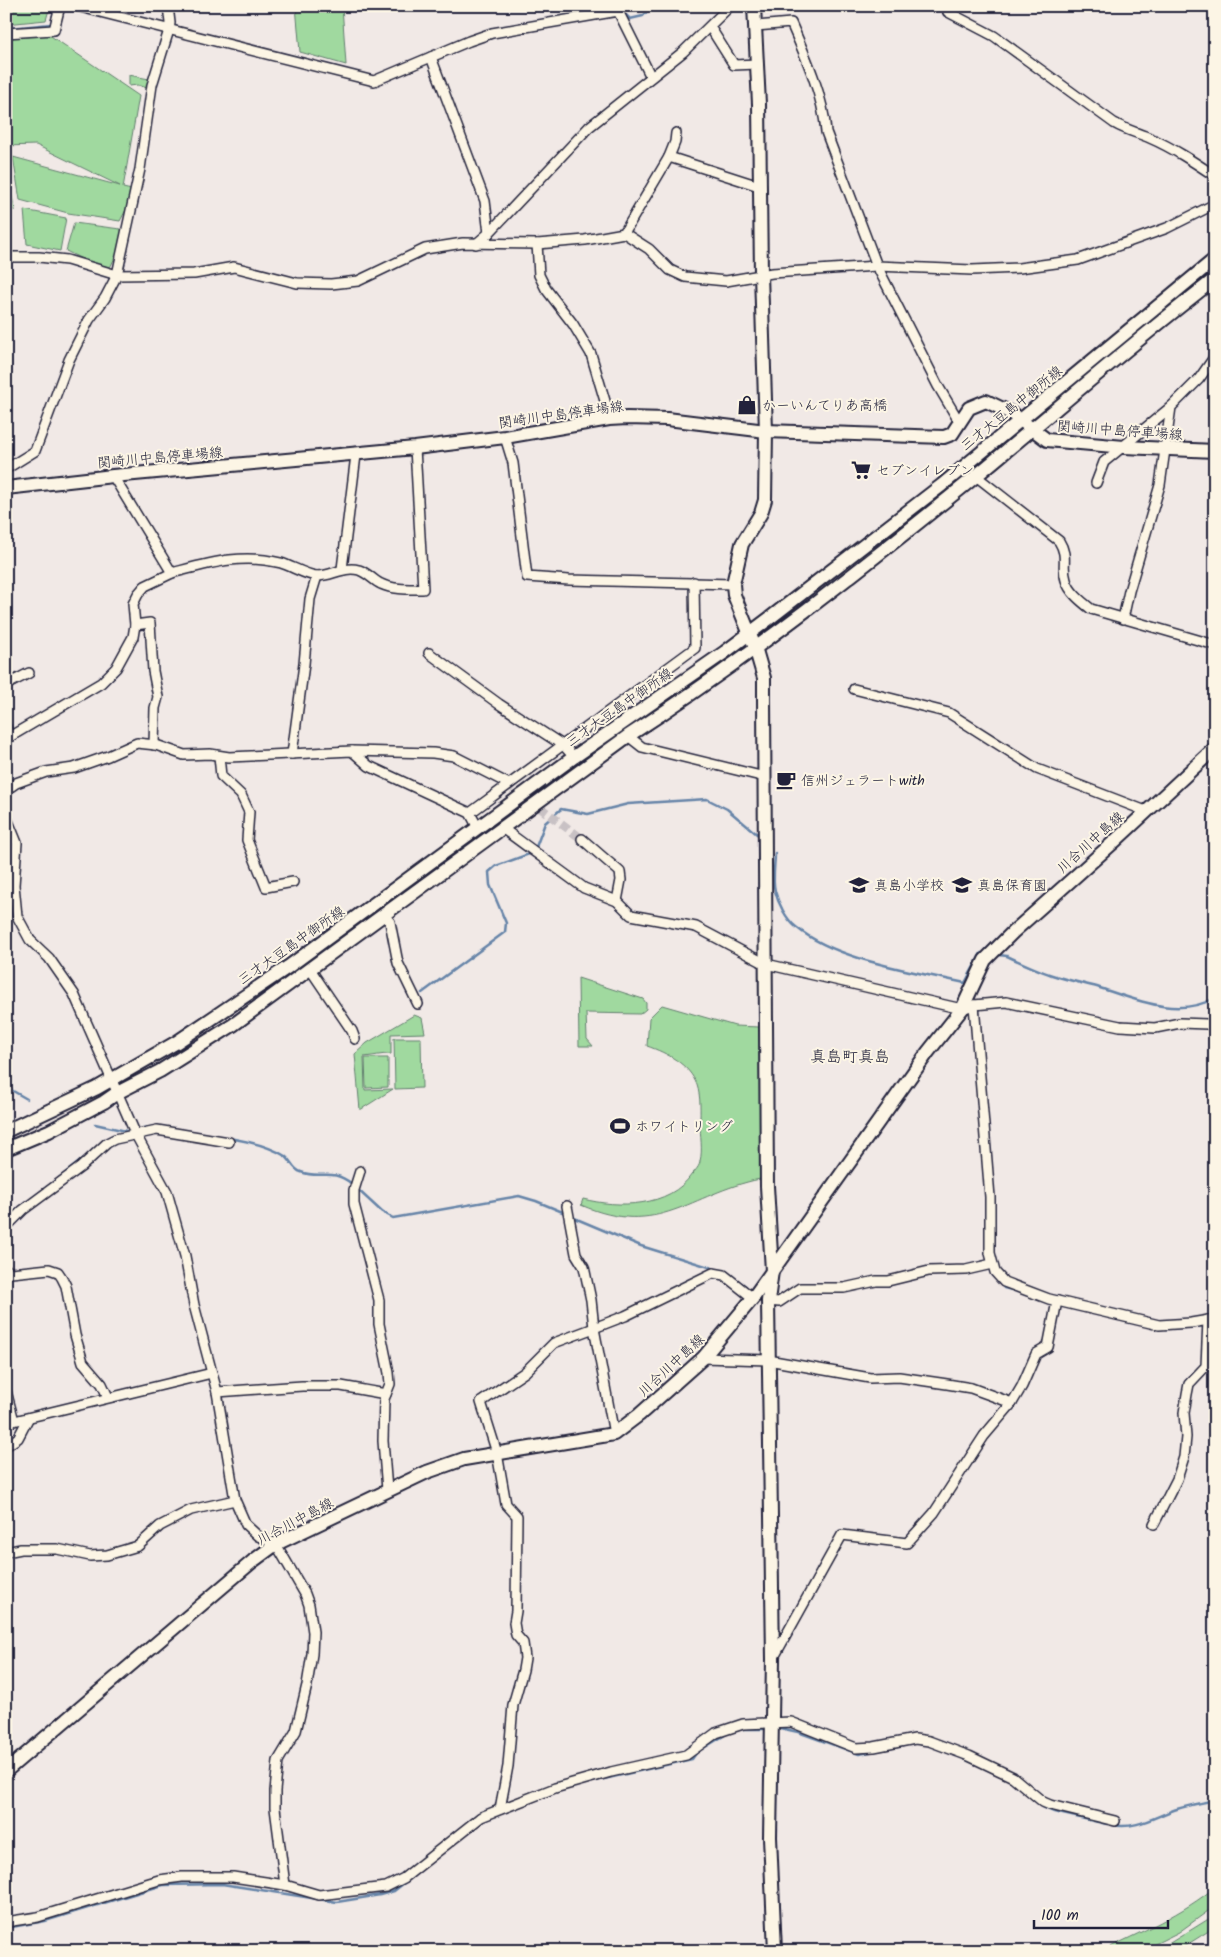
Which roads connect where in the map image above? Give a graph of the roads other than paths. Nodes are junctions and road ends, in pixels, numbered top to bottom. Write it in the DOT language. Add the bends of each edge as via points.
graph roads {
  1 [pos="60,6"];
  2 [pos="76,6"];
  3 [pos="168,6"];
  4 [pos="730,6"];
  5 [pos="754,6"];
  6 [pos="950,6"];
  7 [pos="756,26"];
  8 [pos="170,27"];
  9 [pos="710,27"];
  10 [pos="6,33"];
  11 [pos="431,58"];
  12 [pos="758,64"];
  13 [pos="651,78"];
  14 [pos="676,133"];
  15 [pos="669,157"];
  16 [pos="1215,176"];
  17 [pos="760,186"];
  18 [pos="1215,204"];
  19 [pos="489,233"];
  20 [pos="624,233"];
  21 [pos="476,244"];
  22 [pos="537,244"];
  23 [pos="6,257"];
  24 [pos="1215,259"];
  25 [pos="877,266"];
  26 [pos="761,274"];
  27 [pos="117,275"];
  28 [pos="1215,279"];
  29 [pos="1215,353"];
  30 [pos="1170,408"];
  31 [pos="609,419"];
  32 [pos="1020,420"];
  33 [pos="960,422"];
  34 [pos="1031,429"];
  35 [pos="766,431"];
  36 [pos="505,437"];
  37 [pos="1124,447"];
  38 [pos="415,448"];
  39 [pos="1165,449"];
  40 [pos="1215,451"];
  41 [pos="356,455"];
  42 [pos="6,469"];
  43 [pos="113,476"];
  44 [pos="976,476"];
  45 [pos="1096,483"];
  46 [pos="6,488"];
  47 [pos="342,569"];
  48 [pos="172,573"];
  49 [pos="317,576"];
  50 [pos="694,582"];
  51 [pos="733,584"];
  52 [pos="1123,619"];
  53 [pos="135,624"];
  54 [pos="749,633"];
  55 [pos="1215,645"];
  56 [pos="754,648"];
  57 [pos="429,652"];
  58 [pos="28,674"];
  59 [pos="6,685"];
  60 [pos="854,689"];
  61 [pos="6,727"];
  62 [pos="628,736"];
  63 [pos="8,738"];
  64 [pos="154,745"];
  65 [pos="564,746"];
  66 [pos="1215,748"];
  67 [pos="352,751"];
  68 [pos="292,754"];
  69 [pos="220,756"];
  70 [pos="574,757"];
  71 [pos="765,778"];
  72 [pos="507,783"];
  73 [pos="6,790"];
  74 [pos="1146,811"];
  75 [pos="470,813"];
  76 [pos="6,816"];
  77 [pos="478,828"];
  78 [pos="502,828"];
  79 [pos="582,839"];
  80 [pos="293,882"];
  81 [pos="617,901"];
  82 [pos="384,915"];
  83 [pos="766,964"];
  84 [pos="310,969"];
  85 [pos="418,1004"];
  86 [pos="974,1004"];
  87 [pos="962,1010"];
  88 [pos="1215,1028"];
  89 [pos="355,1039"];
  90 [pos="111,1080"];
  91 [pos="117,1093"];
  92 [pos="6,1131"];
  93 [pos="136,1135"];
  94 [pos="229,1142"];
  95 [pos="6,1149"];
  96 [pos="360,1171"];
  97 [pos="567,1211"];
  98 [pos="6,1228"];
  99 [pos="992,1264"];
  100 [pos="6,1269"];
  101 [pos="772,1271"];
  102 [pos="753,1298"];
  103 [pos="768,1301"];
  104 [pos="1057,1301"];
  105 [pos="1211,1320"];
  106 [pos="594,1328"];
  107 [pos="703,1358"];
  108 [pos="768,1360"];
  109 [pos="212,1373"];
  110 [pos="6,1391"];
  111 [pos="217,1392"];
  112 [pos="386,1394"];
  113 [pos="108,1398"];
  114 [pos="1012,1403"];
  115 [pos="28,1419"];
  116 [pos="614,1434"];
  117 [pos="6,1446"];
  118 [pos="497,1453"];
  119 [pos="388,1490"];
  120 [pos="235,1500"];
  121 [pos="1154,1524"];
  122 [pos="276,1544"];
  123 [pos="6,1552"];
  124 [pos="772,1659"];
  125 [pos="772,1722"];
  126 [pos="6,1772"];
  127 [pos="500,1809"];
  128 [pos="1115,1821"];
  129 [pos="285,1885"];
  130 [pos="6,1922"];
  131 [pos="774,1951"];
  1 -- 10 [label="street" via="54,30"];
  2 -- 8 [label="street"];
  3 -- 8 [label="street"];
  4 -- 9 [label="street"];
  5 -- 7 [label="main road"];
  6 -- 16 [label="street" via="948,12 994,36 1114,123 1167,146"];
  7 -- 12 [label="main road"];
  7 -- 25 [label="street" via="791,23 822,108 826,132"];
  8 -- 11 [label="street" via="374,81"];
  8 -- 27 [label="street" via="152,86 140,169"];
  9 -- 12 [label="street" via="734,65"];
  9 -- 13 [label="street"];
  11 -- 13 [label="street" via="492,33 618,11"];
  11 -- 19 [label="street" via="485,201"];
  12 -- 17 [label="main road"];
  13 -- 19 [label="street" via="588,127"];
  14 -- 15 [label="street"];
  15 -- 17 [label="street"];
  15 -- 20 [label="street"];
  17 -- 26 [label="main road"];
  18 -- 25 [label="street" via="1167,228 1078,260 1010,269"];
  19 -- 21 [label="street"];
  20 -- 22 [label="street"];
  20 -- 26 [label="street" via="649,248 670,270 685,277 726,282"];
  21 -- 22 [label="street"];
  21 -- 27 [label="street" via="463,243 426,250 358,281 331,284 297,283 234,267 194,274"];
  22 -- 31 [label="street" via="539,275 591,354"];
  23 -- 27 [label="street" via="67,260"];
  24 -- 32 [label="main road, 三才大豆島中御所線"];
  25 -- 26 [label="street"];
  25 -- 33 [label="street" via="938,386"];
  26 -- 35 [label="main road"];
  27 -- 42 [label="street" via="69,360 35,451"];
  28 -- 34 [label="main road, 三才大豆島中御所線"];
  29 -- 30 [label="street" via="1198,379"];
  30 -- 37 [label="street"];
  30 -- 39 [label="street"];
  31 -- 35 [label="main road, 関崎川中島停車場線" via="667,419"];
  31 -- 36 [label="main road, 関崎川中島停車場線"];
  32 -- 33 [label="main road, 関崎川中島停車場線" via="986,401 970,408"];
  32 -- 34 [label="main road, 関崎川中島停車場線"];
  32 -- 54 [label="main road, 三才大豆島中御所線" via="942,485"];
  33 -- 35 [label="main road, 関崎川中島停車場線" via="952,434 944,437"];
  34 -- 37 [label="main road, 関崎川中島停車場線" via="1047,440"];
  34 -- 44 [label="main road, 三才大豆島中御所線"];
  35 -- 51 [label="main road" via="765,500 742,544"];
  36 -- 38 [label="main road, 関崎川中島停車場線"];
  36 -- 50 [label="street" via="513,463 527,577"];
  37 -- 39 [label="main road, 関崎川中島停車場線"];
  37 -- 45 [label="street" via="1104,462"];
  38 -- 41 [label="main road, 関崎川中島停車場線"];
  38 -- 47 [label="street" via="423,589 380,584 358,570"];
  39 -- 40 [label="main road, 関崎川中島停車場線"];
  39 -- 52 [label="street" via="1160,485"];
  41 -- 43 [label="main road, 関崎川中島停車場線"];
  41 -- 47 [label="street"];
  43 -- 46 [label="main road, 関崎川中島停車場線"];
  43 -- 48 [label="street"];
  44 -- 52 [label="street" via="1059,542 1065,550 1066,580 1078,600 1091,610"];
  44 -- 56 [label="main road, 三才大豆島中御所線"];
  47 -- 49 [label="street"];
  48 -- 49 [label="street" via="245,557 282,563"];
  48 -- 53 [label="street" via="145,586 138,594 133,604"];
  49 -- 68 [label="street" via="310,599"];
  50 -- 51 [label="street"];
  50 -- 65 [label="street" via="695,648"];
  51 -- 54 [label="main road"];
  52 -- 55 [label="street"];
  53 -- 63 [label="street" via="133,637 116,668 101,683"];
  53 -- 64 [label="street" via="150,623 158,697"];
  54 -- 56 [label="main road"];
  54 -- 70 [label="main road, 三才大豆島中御所線"];
  56 -- 62 [label="main road, 三才大豆島中御所線"];
  56 -- 71 [label="main road" via="764,678"];
  57 -- 65 [label="street" via="499,704"];
  58 -- 59 [label="street"];
  60 -- 74 [label="street" via="949,713 1037,769"];
  61 -- 63 [label="street"];
  62 -- 71 [label="street" via="642,747"];
  62 -- 78 [label="main road, 三才大豆島中御所線"];
  64 -- 69 [label="street" via="184,755"];
  64 -- 73 [label="street" via="137,743 74,768 30,777"];
  65 -- 70 [label="street"];
  65 -- 75 [label="street"];
  66 -- 74 [label="main road, 川合川中島線"];
  67 -- 68 [label="street"];
  67 -- 72 [label="street" via="454,756"];
  67 -- 75 [label="street" via="369,766"];
  68 -- 69 [label="street"];
  69 -- 80 [label="street" via="221,776 241,795 249,812 247,840 266,887"];
  70 -- 77 [label="main road, 三才大豆島中御所線"];
  71 -- 83 [label="main road"];
  74 -- 87 [label="main road, 川合川中島線" via="985,960"];
  75 -- 77 [label="street"];
  76 -- 90 [label="street" via="17,843 14,885 17,916 30,940 49,958 74,994"];
  77 -- 90 [label="main road, 三才大豆島中御所線" via="288,967 177,1042"];
  78 -- 81 [label="street" via="584,888"];
  78 -- 82 [label="main road, 三才大豆島中御所線"];
  79 -- 81 [label="street" via="620,872"];
  81 -- 83 [label="street" via="631,915 696,927"];
  82 -- 84 [label="main road, 三才大豆島中御所線"];
  82 -- 85 [label="street" via="390,922 398,962"];
  83 -- 87 [label="street"];
  83 -- 101 [label="main road" via="767,1186"];
  84 -- 89 [label="street"];
  84 -- 91 [label="main road, 三才大豆島中御所線" via="234,1025 160,1071"];
  86 -- 87 [label="street"];
  86 -- 88 [label="street" via="1006,1002 1120,1026 1155,1028 1180,1023 1207,1024"];
  86 -- 99 [label="street" via="990,1197"];
  87 -- 101 [label="main road, 川合川中島線" via="928,1052"];
  90 -- 91 [label="street"];
  90 -- 92 [label="main road, 三才大豆島中御所線"];
  91 -- 93 [label="street"];
  91 -- 95 [label="main road, 三才大豆島中御所線" via="49,1132"];
  93 -- 94 [label="street" via="157,1130"];
  93 -- 98 [label="street" via="107,1143 75,1172 23,1210"];
  93 -- 109 [label="street" via="167,1192"];
  96 -- 112 [label="street" via="354,1204 379,1300 378,1324 390,1384"];
  97 -- 106 [label="street" via="576,1254 584,1267"];
  99 -- 103 [label="street" via="966,1270 929,1271 844,1288 800,1288 779,1302"];
  99 -- 104 [label="street" via="1004,1282"];
  100 -- 113 [label="street" via="12,1273 49,1269 58,1272 66,1286 74,1335 83,1362 102,1384"];
  101 -- 102 [label="main road, 川合川中島線"];
  101 -- 103 [label="main road"];
  102 -- 106 [label="street" via="724,1275 713,1273 633,1313"];
  102 -- 107 [label="main road, 川合川中島線"];
  103 -- 108 [label="main road"];
  104 -- 105 [label="street" via="1159,1325"];
  104 -- 114 [label="street" via="1048,1347 1036,1354"];
  105 -- 121 [label="street" via="1206,1366 1189,1384 1187,1394 1184,1457 1177,1479"];
  106 -- 116 [label="street"];
  106 -- 118 [label="street" via="554,1343 525,1372 480,1402"];
  107 -- 108 [label="street"];
  107 -- 116 [label="main road, 川合川中島線"];
  108 -- 114 [label="street" via="870,1378 899,1378 971,1388"];
  108 -- 124 [label="main road"];
  109 -- 111 [label="street"];
  109 -- 113 [label="street"];
  110 -- 115 [label="street" via="14,1421"];
  111 -- 112 [label="street" via="341,1386"];
  111 -- 120 [label="street"];
  112 -- 119 [label="street" via="383,1441"];
  113 -- 115 [label="street"];
  114 -- 124 [label="street" via="984,1436 934,1513 907,1543 842,1536"];
  115 -- 117 [label="street" via="18,1438"];
  116 -- 118 [label="main road, 川合川中島線"];
  118 -- 119 [label="main road, 川合川中島線" via="464,1459"];
  118 -- 127 [label="street" via="506,1504 517,1516 514,1623 516,1634 523,1643 525,1658 514,1705"];
  119 -- 122 [label="main road, 川合川中島線"];
  120 -- 122 [label="street" via="246,1525 258,1536"];
  120 -- 123 [label="street" via="191,1510 160,1526 138,1546 107,1555 90,1556 56,1549"];
  122 -- 126 [label="main road, 川合川中島線"];
  122 -- 129 [label="street" via="305,1594 313,1632 307,1685 296,1730 278,1761 275,1808"];
  124 -- 125 [label="main road"];
  125 -- 127 [label="street" via="743,1724 716,1733 686,1755 564,1785"];
  125 -- 128 [label="street" via="791,1722 856,1748 915,1739 929,1741 1014,1777 1043,1802"];
  125 -- 131 [label="main road" via="770,1837"];
  127 -- 129 [label="street" via="481,1817 404,1878 386,1887 319,1895"];
  129 -- 130 [label="street" via="233,1877 159,1880 38,1917"];
}
